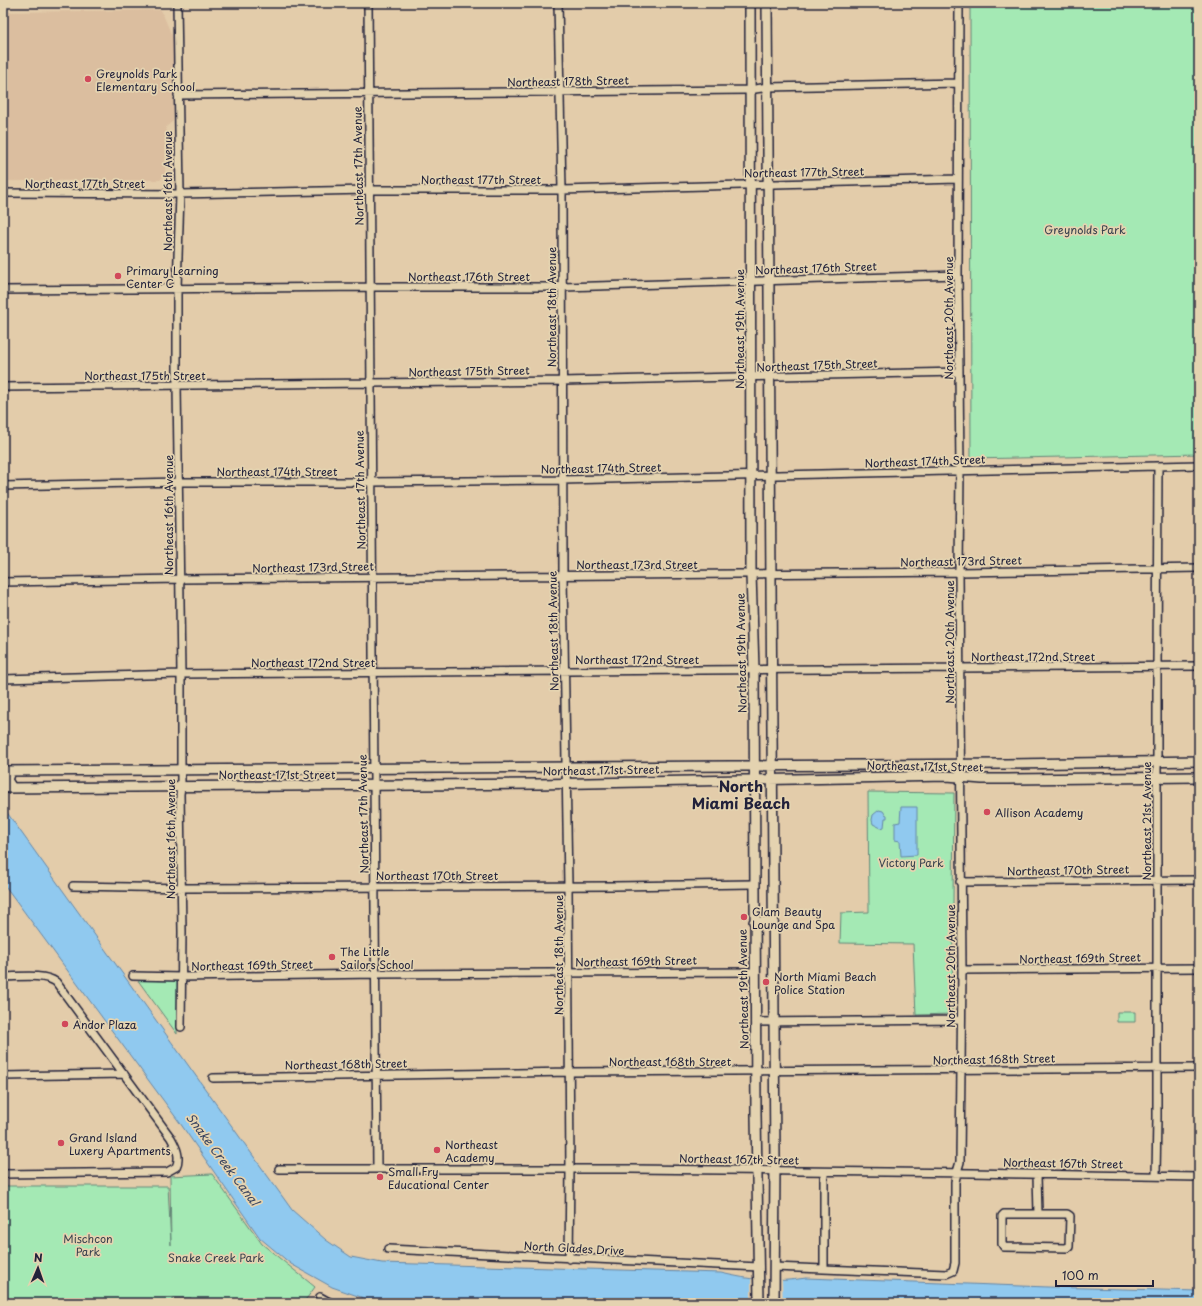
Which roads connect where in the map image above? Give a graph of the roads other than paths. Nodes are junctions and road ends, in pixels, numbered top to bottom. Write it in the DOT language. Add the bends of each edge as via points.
graph roads {
  1 [pos="177,3"];
  2 [pos="368,3"];
  3 [pos="558,3"];
  4 [pos="750,3"];
  5 [pos="767,3"];
  6 [pos="959,3"];
  7 [pos="958,83"];
  8 [pos="768,87"];
  9 [pos="749,90"];
  10 [pos="559,92"];
  11 [pos="369,94"];
  12 [pos="178,95"];
  13 [pos="958,179"];
  14 [pos="751,184"];
  15 [pos="769,184"];
  16 [pos="370,190"];
  17 [pos="562,190"];
  18 [pos="3,193"];
  19 [pos="180,194"];
  20 [pos="958,276"];
  21 [pos="751,281"];
  22 [pos="769,281"];
  23 [pos="371,287"];
  24 [pos="562,287"];
  25 [pos="177,288"];
  26 [pos="3,290"];
  27 [pos="959,372"];
  28 [pos="770,377"];
  29 [pos="752,378"];
  30 [pos="562,381"];
  31 [pos="370,384"];
  32 [pos="177,386"];
  33 [pos="3,387"];
  34 [pos="1199,465"];
  35 [pos="1158,466"];
  36 [pos="960,470"];
  37 [pos="752,476"];
  38 [pos="770,476"];
  39 [pos="562,480"];
  40 [pos="179,482"];
  41 [pos="371,482"];
  42 [pos="3,486"];
  43 [pos="1199,568"];
  44 [pos="1158,569"];
  45 [pos="959,572"];
  46 [pos="751,574"];
  47 [pos="771,574"];
  48 [pos="563,576"];
  49 [pos="372,577"];
  50 [pos="180,579"];
  51 [pos="3,582"];
  52 [pos="1157,666"];
  53 [pos="1199,666"];
  54 [pos="960,667"];
  55 [pos="754,669"];
  56 [pos="771,669"];
  57 [pos="565,670"];
  58 [pos="372,672"];
  59 [pos="181,674"];
  60 [pos="3,679"];
  61 [pos="1199,761"];
  62 [pos="1158,762"];
  63 [pos="960,764"];
  64 [pos="754,765"];
  65 [pos="772,765"];
  66 [pos="613,766"];
  67 [pos="690,766"];
  68 [pos="566,767"];
  69 [pos="373,768"];
  70 [pos="181,770"];
  71 [pos="8,771"];
  72 [pos="1199,777"];
  73 [pos="960,778"];
  74 [pos="1158,778"];
  75 [pos="772,779"];
  76 [pos="690,780"];
  77 [pos="754,780"];
  78 [pos="614,782"];
  79 [pos="567,783"];
  80 [pos="373,786"];
  81 [pos="181,787"];
  82 [pos="8,788"];
  83 [pos="754,809"];
  84 [pos="772,809"];
  85 [pos="1157,880"];
  86 [pos="1199,880"];
  87 [pos="960,882"];
  88 [pos="754,884"];
  89 [pos="73,886"];
  90 [pos="375,886"];
  91 [pos="568,886"];
  92 [pos="180,888"];
  93 [pos="754,922"];
  94 [pos="773,922"];
  95 [pos="1156,968"];
  96 [pos="1199,968"];
  97 [pos="962,970"];
  98 [pos="755,972"];
  99 [pos="568,973"];
  100 [pos="375,974"];
  101 [pos="133,976"];
  102 [pos="3,977"];
  103 [pos="181,977"];
  104 [pos="961,1020"];
  105 [pos="755,1022"];
  106 [pos="774,1022"];
  107 [pos="180,1028"];
  108 [pos="1157,1068"];
  109 [pos="1199,1068"];
  110 [pos="960,1070"];
  111 [pos="756,1071"];
  112 [pos="774,1071"];
  113 [pos="570,1072"];
  114 [pos="124,1074"];
  115 [pos="376,1074"];
  116 [pos="3,1076"];
  117 [pos="213,1078"];
  118 [pos="377,1169"];
  119 [pos="279,1170"];
  120 [pos="570,1170"];
  121 [pos="756,1170"];
  122 [pos="775,1171"];
  123 [pos="824,1172"];
  124 [pos="957,1172"];
  125 [pos="3,1174"];
  126 [pos="1037,1174"];
  127 [pos="1156,1176"];
  128 [pos="1199,1177"];
  129 [pos="1038,1214"];
  130 [pos="388,1249"];
  131 [pos="569,1259"];
  132 [pos="759,1267"];
  133 [pos="774,1267"];
  134 [pos="824,1269"];
  135 [pos="320,1297"];
  136 [pos="331,1303"];
  137 [pos="759,1303"];
  138 [pos="774,1303"];
  1 -- 12 [label="street, Northeast 16th Avenue"];
  2 -- 11 [label="street, Northeast 17th Avenue"];
  3 -- 10 [label="street, Northeast 18th Avenue"];
  4 -- 9 [label="street, Northeast 19th Avenue"];
  5 -- 8 [label="street"];
  6 -- 7 [label="street, Northeast 20th Avenue"];
  7 -- 8 [label="street, Northeast 178th Street"];
  7 -- 13 [label="street, Northeast 20th Avenue"];
  8 -- 9 [label="street, Northeast 178th Street"];
  8 -- 15 [label="street"];
  9 -- 10 [label="street, Northeast 178th Street"];
  9 -- 14 [label="street, Northeast 19th Avenue"];
  10 -- 11 [label="street, Northeast 178th Street"];
  10 -- 17 [label="street, Northeast 18th Avenue"];
  11 -- 12 [label="street, Northeast 178th Street"];
  11 -- 16 [label="street, Northeast 17th Avenue"];
  12 -- 19 [label="street, Northeast 16th Avenue"];
  13 -- 15 [label="street, Northeast 177th Street"];
  13 -- 20 [label="street, Northeast 20th Avenue"];
  14 -- 15 [label="street, Northeast 177th Street"];
  14 -- 17 [label="street, Northeast 177th Street"];
  14 -- 21 [label="street, Northeast 19th Avenue"];
  15 -- 22 [label="street"];
  16 -- 17 [label="street, Northeast 177th Street"];
  16 -- 19 [label="street, Northeast 177th Street"];
  16 -- 23 [label="street, Northeast 17th Avenue"];
  17 -- 24 [label="street, Northeast 18th Avenue"];
  18 -- 19 [label="street, Northeast 177th Street"];
  19 -- 25 [label="street, Northeast 16th Avenue"];
  20 -- 22 [label="street, Northeast 176th Street"];
  20 -- 27 [label="street, Northeast 20th Avenue"];
  21 -- 22 [label="street, Northeast 176th Street"];
  21 -- 24 [label="street, Northeast 176th Street"];
  21 -- 29 [label="street, Northeast 19th Avenue"];
  22 -- 28 [label="street"];
  23 -- 24 [label="street, Northeast 176th Street"];
  23 -- 25 [label="street, Northeast 176th Street"];
  23 -- 31 [label="street, Northeast 17th Avenue"];
  24 -- 30 [label="street, Northeast 18th Avenue"];
  25 -- 26 [label="street, Northeast 176th Street"];
  25 -- 32 [label="street, Northeast 16th Avenue"];
  27 -- 28 [label="street, Northeast 175th Street"];
  27 -- 36 [label="street, Northeast 20th Avenue"];
  28 -- 29 [label="street, Northeast 175th Street"];
  28 -- 38 [label="street"];
  29 -- 30 [label="street, Northeast 175th Street"];
  29 -- 37 [label="street, Northeast 19th Avenue"];
  30 -- 31 [label="street, Northeast 175th Street"];
  30 -- 39 [label="street, Northeast 18th Avenue"];
  31 -- 32 [label="street, Northeast 175th Street"];
  31 -- 41 [label="street, Northeast 17th Avenue"];
  32 -- 33 [label="street, Northeast 175th Street"];
  32 -- 40 [label="street, Northeast 16th Avenue"];
  34 -- 35 [label="street, Northeast 174th Street"];
  35 -- 36 [label="street, Northeast 174th Street"];
  35 -- 44 [label="street, Northeast 21st Avenue"];
  36 -- 38 [label="street, Northeast 174th Street"];
  36 -- 45 [label="street, Northeast 20th Avenue"];
  37 -- 38 [label="street, Northeast 174th Street"];
  37 -- 39 [label="street, Northeast 174th Street"];
  37 -- 46 [label="street, Northeast 19th Avenue"];
  38 -- 47 [label="street"];
  39 -- 41 [label="street, Northeast 174th Street"];
  39 -- 48 [label="street, Northeast 18th Avenue"];
  40 -- 41 [label="street, Northeast 174th Street"];
  40 -- 42 [label="street, Northeast 174th Street"];
  40 -- 50 [label="street, Northeast 16th Avenue"];
  41 -- 49 [label="street, Northeast 17th Avenue"];
  43 -- 44 [label="street, Northeast 173rd Street"];
  44 -- 45 [label="street, Northeast 173rd Street"];
  44 -- 52 [label="street, Northeast 21st Avenue"];
  45 -- 47 [label="street, Northeast 173rd Street"];
  45 -- 54 [label="street, Northeast 20th Avenue"];
  46 -- 47 [label="street, Northeast 173rd Street"];
  46 -- 48 [label="street, Northeast 173rd Street"];
  46 -- 55 [label="street, Northeast 19th Avenue"];
  47 -- 56 [label="street"];
  48 -- 49 [label="street, Northeast 173rd Street"];
  48 -- 57 [label="street, Northeast 18th Avenue"];
  49 -- 50 [label="street, Northeast 173rd Street"];
  49 -- 58 [label="street, Northeast 17th Avenue"];
  50 -- 51 [label="street, Northeast 173rd Street"];
  50 -- 59 [label="street, Northeast 16th Avenue"];
  52 -- 53 [label="street, Northeast 172nd Street"];
  52 -- 54 [label="street, Northeast 172nd Street"];
  52 -- 62 [label="street, Northeast 21st Avenue"];
  54 -- 56 [label="street, Northeast 172nd Street"];
  54 -- 63 [label="street, Northeast 20th Avenue"];
  55 -- 56 [label="street, Northeast 172nd Street"];
  55 -- 57 [label="street, Northeast 172nd Street"];
  55 -- 64 [label="street, Northeast 19th Avenue"];
  56 -- 65 [label="street"];
  57 -- 58 [label="street, Northeast 172nd Street"];
  57 -- 68 [label="street, Northeast 18th Avenue"];
  58 -- 59 [label="street, Northeast 172nd Street"];
  58 -- 69 [label="street, Northeast 17th Avenue"];
  59 -- 60 [label="street, Northeast 172nd Street"];
  59 -- 70 [label="street, Northeast 16th Avenue"];
  61 -- 62 [label="street, Northeast 171st Street"];
  62 -- 63 [label="street, Northeast 171st Street"];
  62 -- 74 [label="street, Northeast 21st Avenue"];
  63 -- 65 [label="street, Northeast 171st Street"];
  63 -- 73 [label="street, Northeast 20th Avenue"];
  64 -- 65 [label="street, Northeast 171st Street"];
  64 -- 67 [label="street, Northeast 171st Street"];
  64 -- 77 [label="street, Northeast 19th Avenue"];
  65 -- 75 [label="street"];
  66 -- 67 [label="street, Northeast 171st Street"];
  66 -- 68 [label="street, Northeast 171st Street"];
  66 -- 78 [label="street"];
  67 -- 76 [label="street"];
  68 -- 69 [label="street, Northeast 171st Street"];
  68 -- 79 [label="street, Northeast 18th Avenue"];
  69 -- 70 [label="street, Northeast 171st Street"];
  69 -- 80 [label="street, Northeast 17th Avenue"];
  70 -- 71 [label="street, Northeast 171st Street"];
  70 -- 81 [label="street, Northeast 16th Avenue"];
  71 -- 82 [label="street"];
  72 -- 74 [label="street, Northeast 171st Street"];
  73 -- 74 [label="street, Northeast 171st Street"];
  73 -- 75 [label="street, Northeast 171st Street" via="947,776"];
  73 -- 87 [label="street, Northeast 20th Avenue"];
  74 -- 85 [label="street, Northeast 21st Avenue"];
  75 -- 77 [label="street, Northeast 171st Street"];
  75 -- 84 [label="street"];
  76 -- 77 [label="street, Northeast 171st Street"];
  76 -- 78 [label="street, Northeast 171st Street"];
  77 -- 83 [label="street, Northeast 19th Avenue"];
  78 -- 79 [label="street, Northeast 171st Street"];
  79 -- 80 [label="street, Northeast 171st Street"];
  79 -- 91 [label="street, Northeast 18th Avenue"];
  80 -- 81 [label="street, Northeast 171st Street"];
  80 -- 90 [label="street, Northeast 17th Avenue"];
  81 -- 82 [label="street, Northeast 171st Street"];
  81 -- 92 [label="street, Northeast 16th Avenue"];
  83 -- 84 [label="street"];
  83 -- 88 [label="street, Northeast 19th Avenue"];
  84 -- 94 [label="street"];
  85 -- 86 [label="street, Northeast 170th Street"];
  85 -- 87 [label="street, Northeast 170th Street"];
  85 -- 95 [label="street, Northeast 21st Avenue"];
  87 -- 97 [label="street, Northeast 20th Avenue"];
  88 -- 91 [label="street, Northeast 170th Street"];
  88 -- 93 [label="street, Northeast 19th Avenue"];
  89 -- 92 [label="street, Northeast 170th Street"];
  90 -- 91 [label="street, Northeast 170th Street"];
  90 -- 92 [label="street, Northeast 170th Street"];
  90 -- 100 [label="street, Northeast 17th Avenue"];
  91 -- 99 [label="street, Northeast 18th Avenue"];
  92 -- 103 [label="street, Northeast 16th Avenue"];
  93 -- 94 [label="street"];
  93 -- 98 [label="street, Northeast 19th Avenue"];
  94 -- 106 [label="street"];
  95 -- 96 [label="street, Northeast 169th Street"];
  95 -- 97 [label="street, Northeast 169th Street"];
  95 -- 108 [label="street, Northeast 21st Avenue"];
  97 -- 104 [label="street, Northeast 20th Avenue"];
  98 -- 99 [label="street, Northeast 169th Street"];
  98 -- 105 [label="street, Northeast 19th Avenue"];
  99 -- 100 [label="street, Northeast 169th Street"];
  99 -- 113 [label="street, Northeast 18th Avenue"];
  100 -- 103 [label="street, Northeast 169th Street"];
  100 -- 115 [label="street, Northeast 17th Avenue"];
  101 -- 103 [label="street, Northeast 169th Street"];
  102 -- 114 [label="street" via="45,977 56,982"];
  103 -- 107 [label="street, Northeast 16th Avenue"];
  104 -- 106 [label="street"];
  104 -- 110 [label="street, Northeast 20th Avenue"];
  105 -- 106 [label="street"];
  105 -- 111 [label="street, Northeast 19th Avenue"];
  106 -- 112 [label="street"];
  108 -- 109 [label="street, Northeast 168th Street"];
  108 -- 110 [label="street, Northeast 168th Street"];
  108 -- 127 [label="street, Northeast 21st Avenue"];
  110 -- 112 [label="street, Northeast 168th Street"];
  110 -- 124 [label="street, Northeast 20th Avenue" via="960,1162"];
  111 -- 112 [label="street, Northeast 168th Street"];
  111 -- 113 [label="street, Northeast 168th Street"];
  111 -- 121 [label="street, Northeast 19th Avenue"];
  112 -- 122 [label="street"];
  113 -- 115 [label="street, Northeast 168th Street"];
  113 -- 120 [label="street, Northeast 18th Avenue"];
  114 -- 116 [label="street"];
  114 -- 125 [label="street" via="171,1138 178,1154 176,1166 167,1172"];
  115 -- 117 [label="street, Northeast 168th Street"];
  115 -- 118 [label="street, Northeast 17th Avenue"];
  118 -- 119 [label="street, Northeast 167th Street"];
  118 -- 120 [label="street, Northeast 167th Street"];
  120 -- 121 [label="street, Northeast 167th Street"];
  120 -- 131 [label="street, Northeast 18th Avenue"];
  121 -- 122 [label="street, Northeast 167th Street"];
  121 -- 132 [label="street, Northeast 19th Avenue"];
  122 -- 123 [label="street, Northeast 167th Street"];
  122 -- 133 [label="street"];
  123 -- 124 [label="street, Northeast 167th Street"];
  123 -- 134 [label="street"];
  124 -- 126 [label="street, Northeast 167th Street"];
  124 -- 134 [label="street, Northeast 20th Avenue" via="956,1263 953,1271 946,1274"];
  126 -- 127 [label="street, Northeast 167th Street"];
  126 -- 129 [label="street"];
  127 -- 128 [label="street, Northeast 167th Street"];
  129 -- 129 [label="street" via="1070,1216 1069,1247 1004,1247 1004,1214"];
  130 -- 131 [label="street, North Glades Drive"];
  131 -- 132 [label="street, North Glades Drive"];
  132 -- 137 [label="street, Northeast 19th Avenue"];
  133 -- 134 [label="street"];
  133 -- 138 [label="street"];
  135 -- 136 [label="street"];
}
